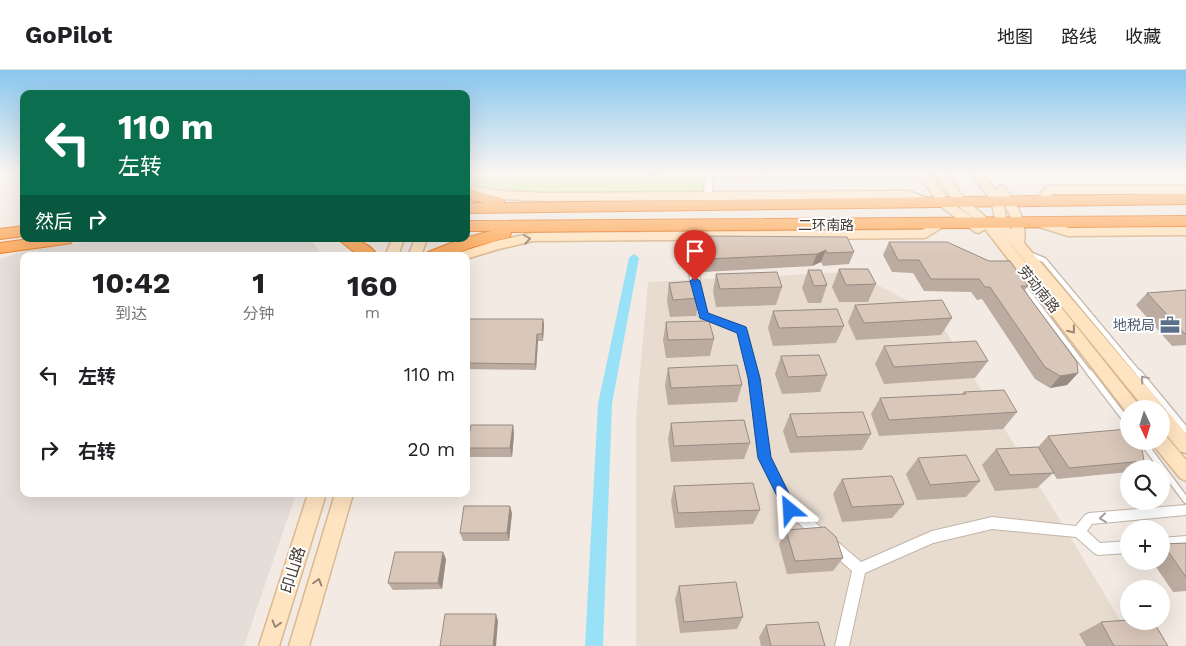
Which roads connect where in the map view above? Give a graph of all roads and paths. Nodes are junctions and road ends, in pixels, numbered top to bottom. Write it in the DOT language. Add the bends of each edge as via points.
graph roads {
  1 [pos="487,199"];
  2 [pos="919,199"];
  3 [pos="1186,199"];
  4 [pos="1002,200"];
  5 [pos="1042,200"];
  6 [pos="923,201"];
  7 [pos="942,201"];
  8 [pos="960,201"];
  9 [pos="470,208"];
  10 [pos="533,208"];
  11 [pos="1186,221"];
  12 [pos="970,223"];
  13 [pos="994,223"];
  14 [pos="1020,223"];
  15 [pos="1040,223"];
  16 [pos="939,224"];
  17 [pos="470,226"];
  18 [pos="526,227"];
  19 [pos="1186,231"];
  20 [pos="20,232"];
  21 [pos="0,234"];
  22 [pos="690,236"];
  23 [pos="43,242"];
  24 [pos="350,242"];
  25 [pos="0,248"];
  26 [pos="1014,251"];
  27 [pos="364,252"];
  28 [pos="444,252"];
  29 [pos="470,254"];
  30 [pos="1016,276"];
  31 [pos="1127,400"];
  32 [pos="1147,400"];
  33 [pos="1120,412"];
  34 [pos="1170,427"];
  35 [pos="1186,430"];
  36 [pos="1186,446"];
  37 [pos="1149,450"];
  38 [pos="1167,450"];
  39 [pos="1186,473"];
  40 [pos="316,497"];
  41 [pos="343,497"];
  42 [pos="1186,500"];
  43 [pos="1186,510"];
  44 [pos="1079,532"];
  45 [pos="1186,542"];
  46 [pos="1170,543"];
  47 [pos="1120,548"];
  48 [pos="859,568"];
  49 [pos="269,646"];
  50 [pos="299,646"];
  51 [pos="842,646"];
  1 -- 10 [label="highway"];
  2 -- 6 [label="street"];
  3 -- 5 [label="highway, 二环南路"];
  4 -- 5 [label="highway, 二环南路"];
  4 -- 8 [label="highway, 二环南路"];
  4 -- 13 [label="street, 劳动南路"];
  4 -- 14 [label="street"];
  6 -- 7 [label="highway, 二环南路"];
  6 -- 10 [label="highway, 二环南路"];
  7 -- 8 [label="highway, 二环南路"];
  7 -- 12 [label="street"];
  8 -- 13 [label="street, 劳动南路"];
  9 -- 10 [label="highway, 二环南路"];
  11 -- 15 [label="highway, 二环南路"];
  12 -- 13 [label="highway, 二环南路"];
  12 -- 16 [label="highway, 二环南路"];
  12 -- 26 [label="street"];
  13 -- 14 [label="highway, 二环南路"];
  13 -- 26 [label="street, 劳动南路"];
  14 -- 15 [label="highway, 二环南路"];
  14 -- 26 [label="street"];
  15 -- 19 [label="street" via="1068,232"];
  16 -- 18 [label="highway, 二环南路"];
  16 -- 22 [label="street" via="925,234"];
  17 -- 18 [label="highway, 二环南路"];
  18 -- 28 [label="highway"];
  20 -- 21 [label="highway"];
  29 -- 22 [label="street, one-way" via="533,237"];
  22 -- 48 [label="street" via="703,316 742,330 754,378 764,458 790,510"];
  23 -- 25 [label="highway"];
  24 -- 27 [label="highway"];
  26 -- 31 [label="street, 劳动南路, one-way"];
  26 -- 32 [label="street, 劳动南路"];
  35 -- 26 [label="lane, one-way" via="1044,260"];
  30 -- 33 [label="lane"];
  34 -- 36 [label="street"];
  37 -- 42 [label="lane"];
  38 -- 39 [label="street"];
  40 -- 49 [label="street, 印山路, one-way"];
  50 -- 41 [label="street, 印山路, one-way"];
  43 -- 44 [label="street, one-way" via="1090,519"];
  44 -- 47 [label="street" via="1098,549"];
  44 -- 48 [label="street" via="992,523 932,537"];
  45 -- 46 [label="street"];
  48 -- 51 [label="street"];
}
